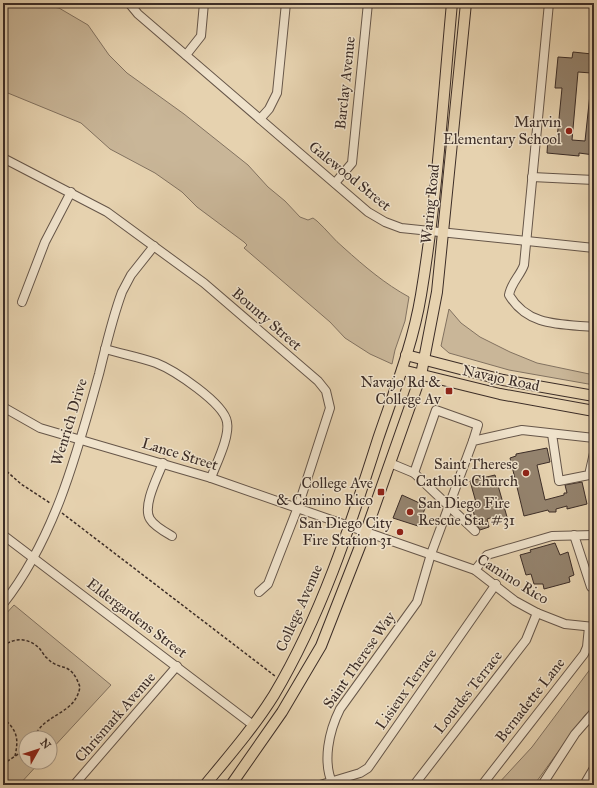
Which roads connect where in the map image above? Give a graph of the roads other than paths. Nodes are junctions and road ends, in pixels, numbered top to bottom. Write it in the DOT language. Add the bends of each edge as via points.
graph roads {
  1 [pos="129,3"];
  2 [pos="204,3"];
  3 [pos="286,3"];
  4 [pos="368,3"];
  5 [pos="452,3"];
  6 [pos="466,3"];
  7 [pos="549,3"];
  8 [pos="186,55"];
  9 [pos="260,119"];
  10 [pos="3,158"];
  11 [pos="532,177"];
  12 [pos="594,180"];
  13 [pos="335,183"];
  14 [pos="70,192"];
  15 [pos="430,231"];
  16 [pos="443,233"];
  17 [pos="526,240"];
  18 [pos="154,246"];
  19 [pos="594,248"];
  20 [pos="22,302"];
  21 [pos="594,327"];
  22 [pos="105,349"];
  23 [pos="406,355"];
  24 [pos="425,360"];
  25 [pos="402,370"];
  26 [pos="421,375"];
  27 [pos="594,396"];
  28 [pos="3,407"];
  29 [pos="594,411"];
  30 [pos="552,434"];
  31 [pos="594,438"];
  32 [pos="81,440"];
  33 [pos="474,441"];
  34 [pos="594,453"];
  35 [pos="163,463"];
  36 [pos="390,463"];
  37 [pos="414,473"];
  38 [pos="211,478"];
  39 [pos="298,507"];
  40 [pos="449,507"];
  41 [pos="350,526"];
  42 [pos="366,531"];
  43 [pos="475,531"];
  44 [pos="3,535"];
  45 [pos="574,535"];
  46 [pos="594,535"];
  47 [pos="172,536"];
  48 [pos="431,554"];
  49 [pos="34,558"];
  50 [pos="475,570"];
  51 [pos="496,584"];
  52 [pos="594,586"];
  53 [pos="259,592"];
  54 [pos="3,604"];
  55 [pos="537,613"];
  56 [pos="591,627"];
  57 [pos="178,666"];
  58 [pos="594,712"];
  59 [pos="253,725"];
  60 [pos="594,768"];
  61 [pos="332,783"];
  62 [pos="74,785"];
  63 [pos="205,785"];
  64 [pos="231,785"];
  65 [pos="320,785"];
  66 [pos="414,785"];
  67 [pos="482,785"];
  68 [pos="542,785"];
  69 [pos="584,785"];
  1 -- 8 [label="street, Galewood Street" via="138,14"];
  2 -- 8 [label="street" via="201,36"];
  3 -- 9 [label="street" via="277,93 269,109"];
  4 -- 13 [label="street, Barclay Avenue" via="352,163"];
  5 -- 15 [label="main road, Waring Road"];
  6 -- 16 [label="main road, Waring Road"];
  7 -- 11 [label="street"];
  8 -- 9 [label="street, Galewood Street"];
  9 -- 13 [label="street, Galewood Street"];
  10 -- 14 [label="street, Bounty Street"];
  11 -- 12 [label="street"];
  11 -- 17 [label="street"];
  13 -- 15 [label="street, Galewood Street" via="368,212 385,222 401,228"];
  14 -- 18 [label="street, Bounty Street" via="107,212"];
  14 -- 20 [label="street" via="45,242"];
  15 -- 16 [label="street, Galewood Street"];
  15 -- 23 [label="main road, Waring Road" via="421,297"];
  16 -- 17 [label="street, Galewood Street"];
  16 -- 24 [label="main road, Waring Road" via="437,292"];
  17 -- 19 [label="street, Galewood Street"];
  17 -- 21 [label="street" via="524,265 510,287 509,295 514,303 540,322"];
  18 -- 22 [label="street, Wenrich Drive" via="131,275 122,292"];
  18 -- 39 [label="street, Bounty Street" via="204,283 318,381 326,391 330,408"];
  22 -- 32 [label="street, Wenrich Drive"];
  22 -- 38 [label="street" via="157,363 193,385 225,413 228,423 227,434"];
  23 -- 24 [label="main road, Navajo Road"];
  23 -- 25 [label="main road, College Avenue"];
  24 -- 26 [label="main road"];
  24 -- 27 [label="main road, Navajo Road" via="503,380"];
  25 -- 26 [label="main road, Navajo Road"];
  25 -- 41 [label="main road, College Avenue"];
  26 -- 29 [label="main road, Navajo Road" via="500,394"];
  26 -- 36 [label="main road"];
  28 -- 32 [label="street, Lance Street" via="40,428"];
  30 -- 31 [label="street"];
  30 -- 33 [label="street" via="522,430"];
  30 -- 34 [label="street" via="559,481 589,475"];
  32 -- 35 [label="street, Lance Street"];
  32 -- 49 [label="street, Wenrich Drive"];
  33 -- 37 [label="street, Saint Therese Way" via="478,425 436,410"];
  33 -- 40 [label="street, Saint Therese Way"];
  35 -- 38 [label="street, Lance Street"];
  35 -- 47 [label="street" via="147,507 152,522"];
  36 -- 37 [label="street"];
  36 -- 42 [label="main road"];
  37 -- 40 [label="street"];
  38 -- 39 [label="street, Lance Street"];
  39 -- 41 [label="street, Lance Street"];
  39 -- 53 [label="street, Bounty Street" via="268,584"];
  40 -- 43 [label="street"];
  40 -- 48 [label="street, Saint Therese Way"];
  41 -- 42 [label="street, Camino Rico"];
  41 -- 59 [label="main road, College Avenue" via="306,636"];
  42 -- 48 [label="street, Camino Rico"];
  42 -- 64 [label="main road" via="321,646 282,712"];
  44 -- 49 [label="street, Eldergardens Street"];
  45 -- 46 [label="street"];
  45 -- 50 [label="street" via="552,536 487,555"];
  45 -- 52 [label="street" via="591,588"];
  48 -- 50 [label="street, Camino Rico"];
  48 -- 61 [label="street, Saint Therese Way" via="417,602 354,688 334,721 328,756"];
  49 -- 54 [label="street, Wenrich Drive"];
  49 -- 57 [label="street, Eldergardens Street"];
  50 -- 51 [label="street, Camino Rico"];
  51 -- 55 [label="street, Camino Rico" via="515,601"];
  51 -- 61 [label="street, Lisieux Terrace" via="368,768"];
  55 -- 56 [label="street, Camino Rico" via="565,624"];
  55 -- 66 [label="street, Lourdes Terrace" via="526,640"];
  56 -- 67 [label="street, Bernadette Lane" via="584,654"];
  57 -- 59 [label="street, Eldergardens Street"];
  57 -- 62 [label="street, Chrismark Avenue"];
  58 -- 68 [label="street" via="575,734"];
  59 -- 63 [label="main road, College Avenue"];
  60 -- 69 [label="street"];
  61 -- 65 [label="street, Lisieux Terrace"];
}
